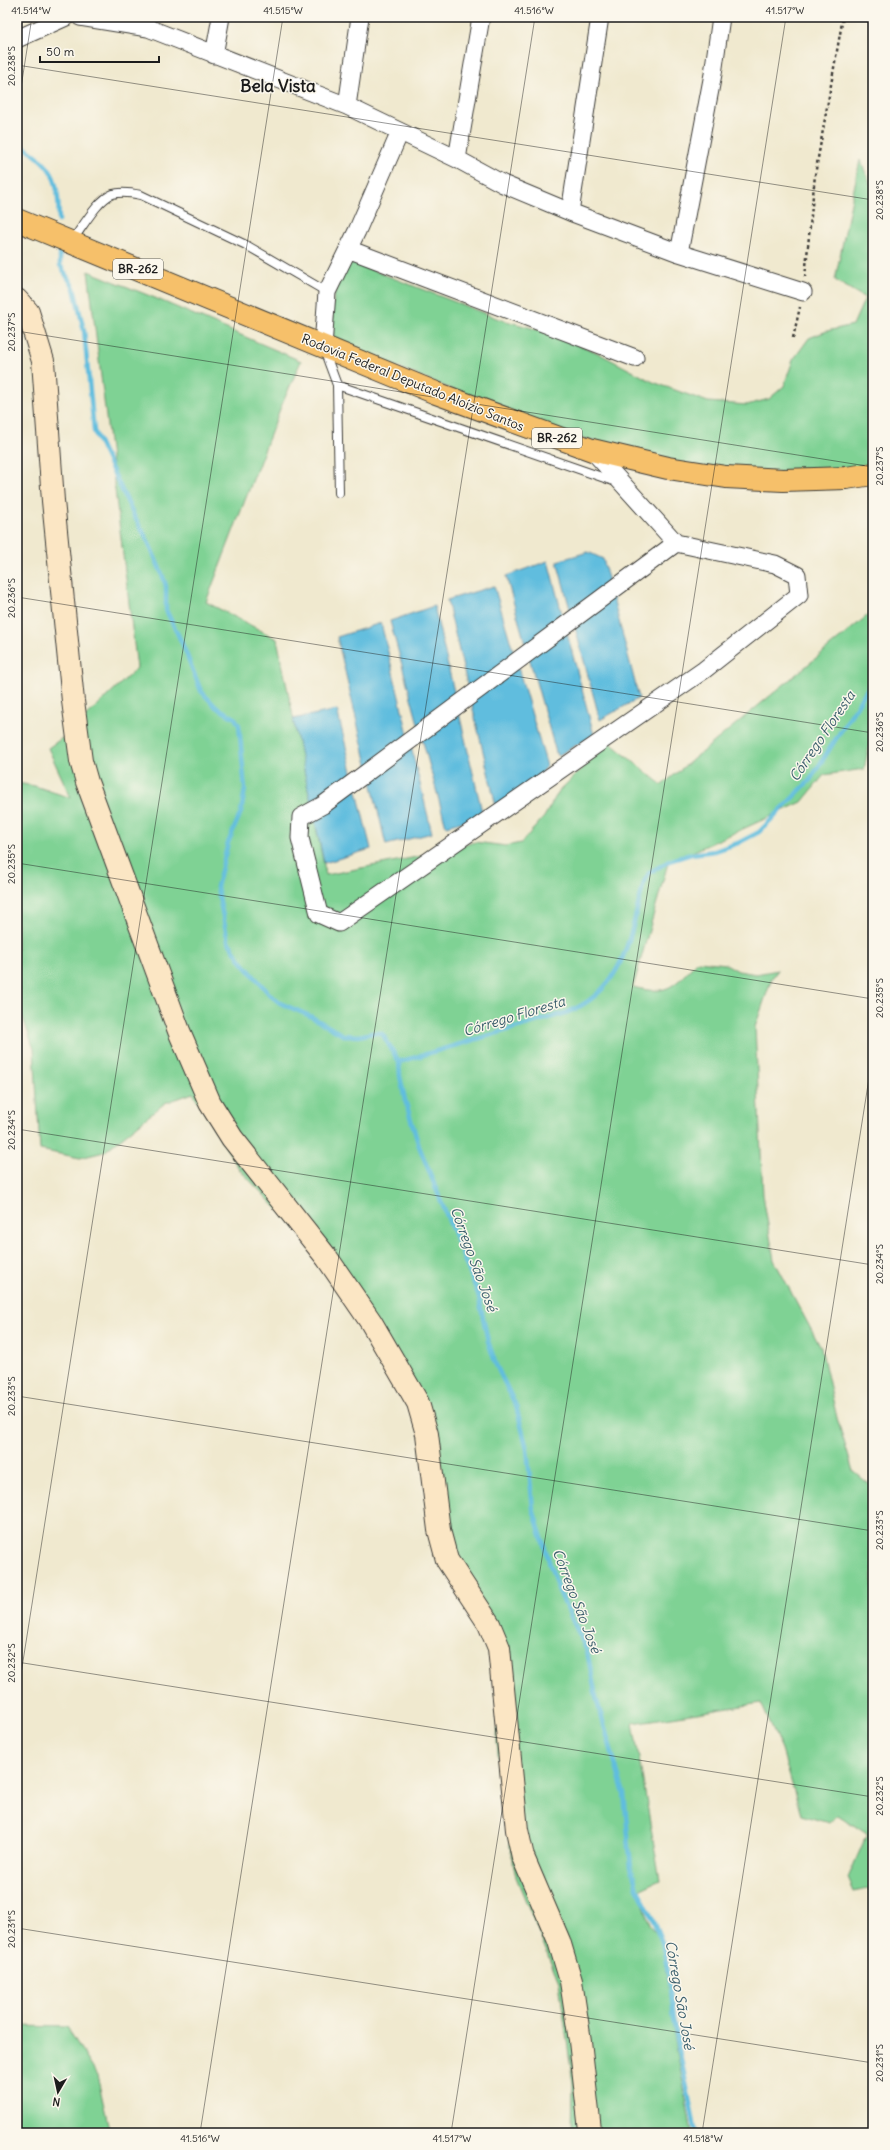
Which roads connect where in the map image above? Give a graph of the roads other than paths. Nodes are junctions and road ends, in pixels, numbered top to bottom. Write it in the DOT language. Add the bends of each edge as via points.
graph roads {
  1 [pos="66,17"];
  2 [pos="80,17"];
  3 [pos="221,17"];
  4 [pos="360,17"];
  5 [pos="481,17"];
  6 [pos="600,17"];
  7 [pos="721,17"];
  8 [pos="146,22"];
  9 [pos="17,39"];
  10 [pos="214,55"];
  11 [pos="347,106"];
  12 [pos="400,132"];
  13 [pos="458,159"];
  14 [pos="570,212"];
  15 [pos="17,220"];
  16 [pos="72,241"];
  17 [pos="348,249"];
  18 [pos="679,253"];
  19 [pos="327,292"];
  20 [pos="803,292"];
  21 [pos="17,300"];
  22 [pos="323,346"];
  23 [pos="635,358"];
  24 [pos="337,385"];
  25 [pos="592,450"];
  26 [pos="873,474"];
  27 [pos="621,484"];
  28 [pos="339,493"];
  29 [pos="676,543"];
  30 [pos="592,2132"];
  1 -- 9 [label="street"];
  2 -- 8 [label="street"];
  3 -- 10 [label="street"];
  4 -- 11 [label="street"];
  5 -- 13 [label="street"];
  6 -- 14 [label="street"];
  7 -- 18 [label="street" via="713,74"];
  8 -- 10 [label="street"];
  10 -- 11 [label="street"];
  11 -- 12 [label="street"];
  12 -- 13 [label="street"];
  12 -- 17 [label="street"];
  13 -- 14 [label="street" via="503,184"];
  14 -- 18 [label="street"];
  15 -- 16 [label="highway, Rodovia Federal Deputado Aloízio Santos / BR-262"];
  16 -- 19 [label="lane" via="102,200 113,194 125,192 141,195 246,245"];
  16 -- 22 [label="highway, Rodovia Federal Deputado Aloízio Santos / BR-262"];
  17 -- 19 [label="street"];
  17 -- 23 [label="street"];
  18 -- 20 [label="street"];
  19 -- 22 [label="street"];
  21 -- 30 [label="street" via="28,312 43,361 53,501 73,701 87,782 179,1031 210,1103 232,1138 331,1265 371,1322 418,1403 427,1434 439,1530 447,1560 489,1624 499,1648 517,1830 523,1857 559,1941 571,1981"];
  22 -- 24 [label="lane"];
  22 -- 25 [label="highway, Rodovia Federal Deputado Aloízio Santos / BR-262" via="484,412"];
  24 -- 27 [label="lane"];
  24 -- 28 [label="lane"];
  25 -- 26 [label="highway, Rodovia Federal Deputado Aloízio Santos / BR-262" via="668,468 726,477 783,480 846,478"];
  25 -- 27 [label="street"];
  27 -- 29 [label="street"];
  29 -- 29 [label="street" via="775,564 797,575 799,595 704,670 339,923 319,914 300,838 301,818 323,805"];
}
